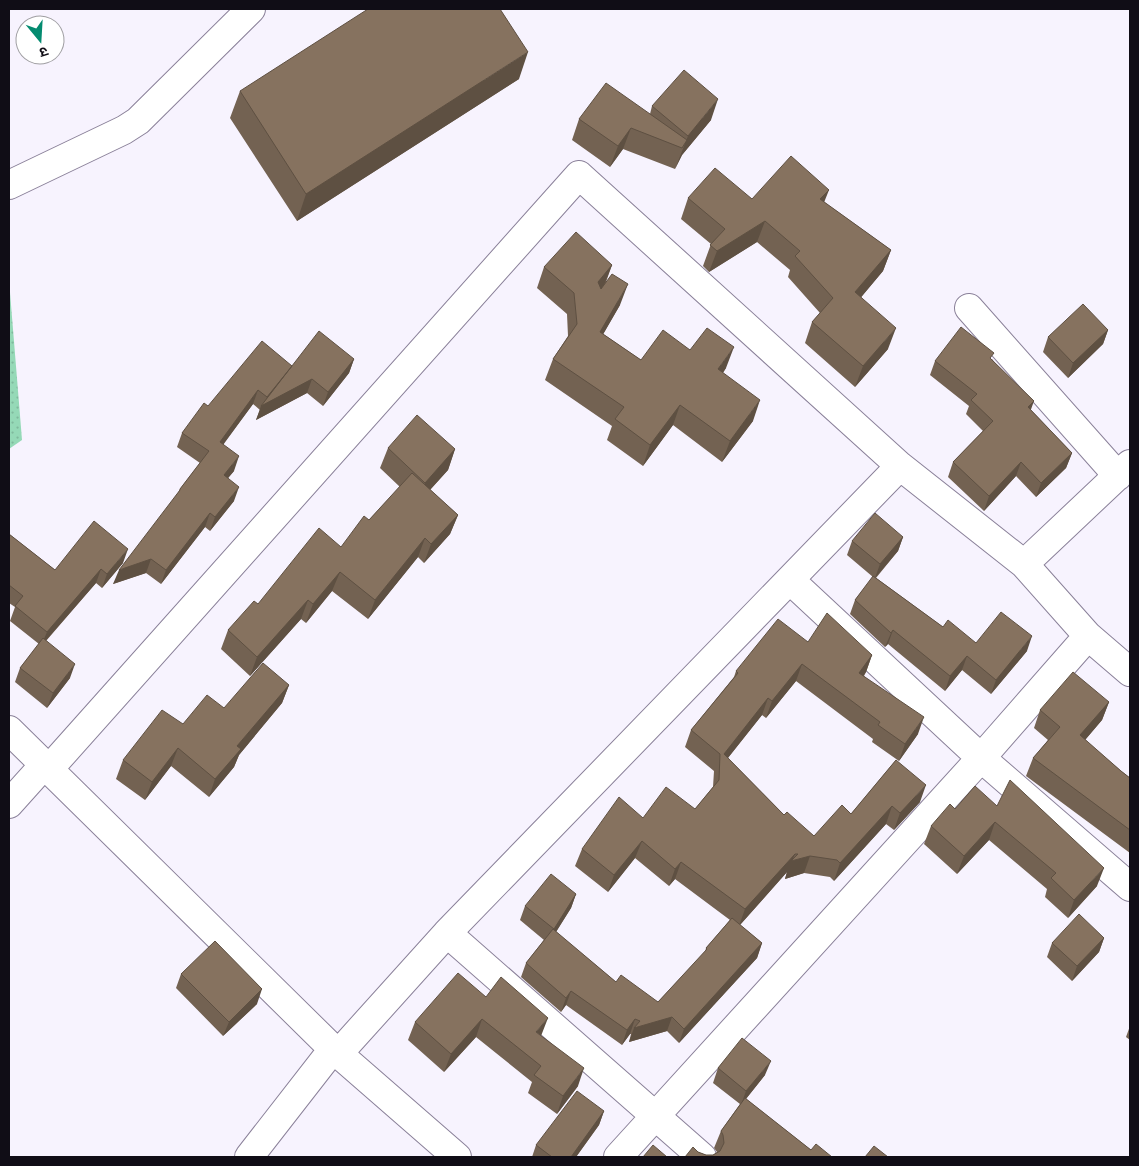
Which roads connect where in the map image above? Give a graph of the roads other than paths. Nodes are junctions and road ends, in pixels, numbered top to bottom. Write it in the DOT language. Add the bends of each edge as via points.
graph roads {
  1 [pos="251,9"];
  2 [pos="9,185"];
  3 [pos="969,308"];
  4 [pos="900,466"];
  5 [pos="1124,470"];
  6 [pos="1024,564"];
  7 [pos="790,580"];
  8 [pos="1088,636"];
  9 [pos="1130,672"];
  10 [pos="9,730"];
  11 [pos="981,758"];
  12 [pos="47,767"];
  13 [pos="9,804"];
  14 [pos="1130,887"];
  15 [pos="448,933"];
  16 [pos="335,1052"];
  17 [pos="655,1116"];
  18 [pos="249,1157"];
  19 [pos="457,1157"];
  20 [pos="618,1157"];
  21 [pos="702,1157"];
  1 -- 2 [label="street" via="138,121"];
  3 -- 5 [label="street"];
  4 -- 6 [label="street"];
  4 -- 7 [label="street"];
  4 -- 12 [label="street" via="579,176"];
  5 -- 6 [label="street"];
  6 -- 8 [label="street"];
  7 -- 11 [label="street"];
  7 -- 15 [label="street"];
  8 -- 9 [label="street"];
  8 -- 11 [label="street"];
  10 -- 12 [label="street"];
  11 -- 14 [label="street"];
  11 -- 17 [label="street"];
  12 -- 13 [label="street"];
  12 -- 16 [label="street"];
  15 -- 16 [label="street"];
  15 -- 17 [label="street"];
  16 -- 18 [label="street"];
  16 -- 19 [label="street"];
  17 -- 20 [label="street"];
  17 -- 21 [label="street"];
}
